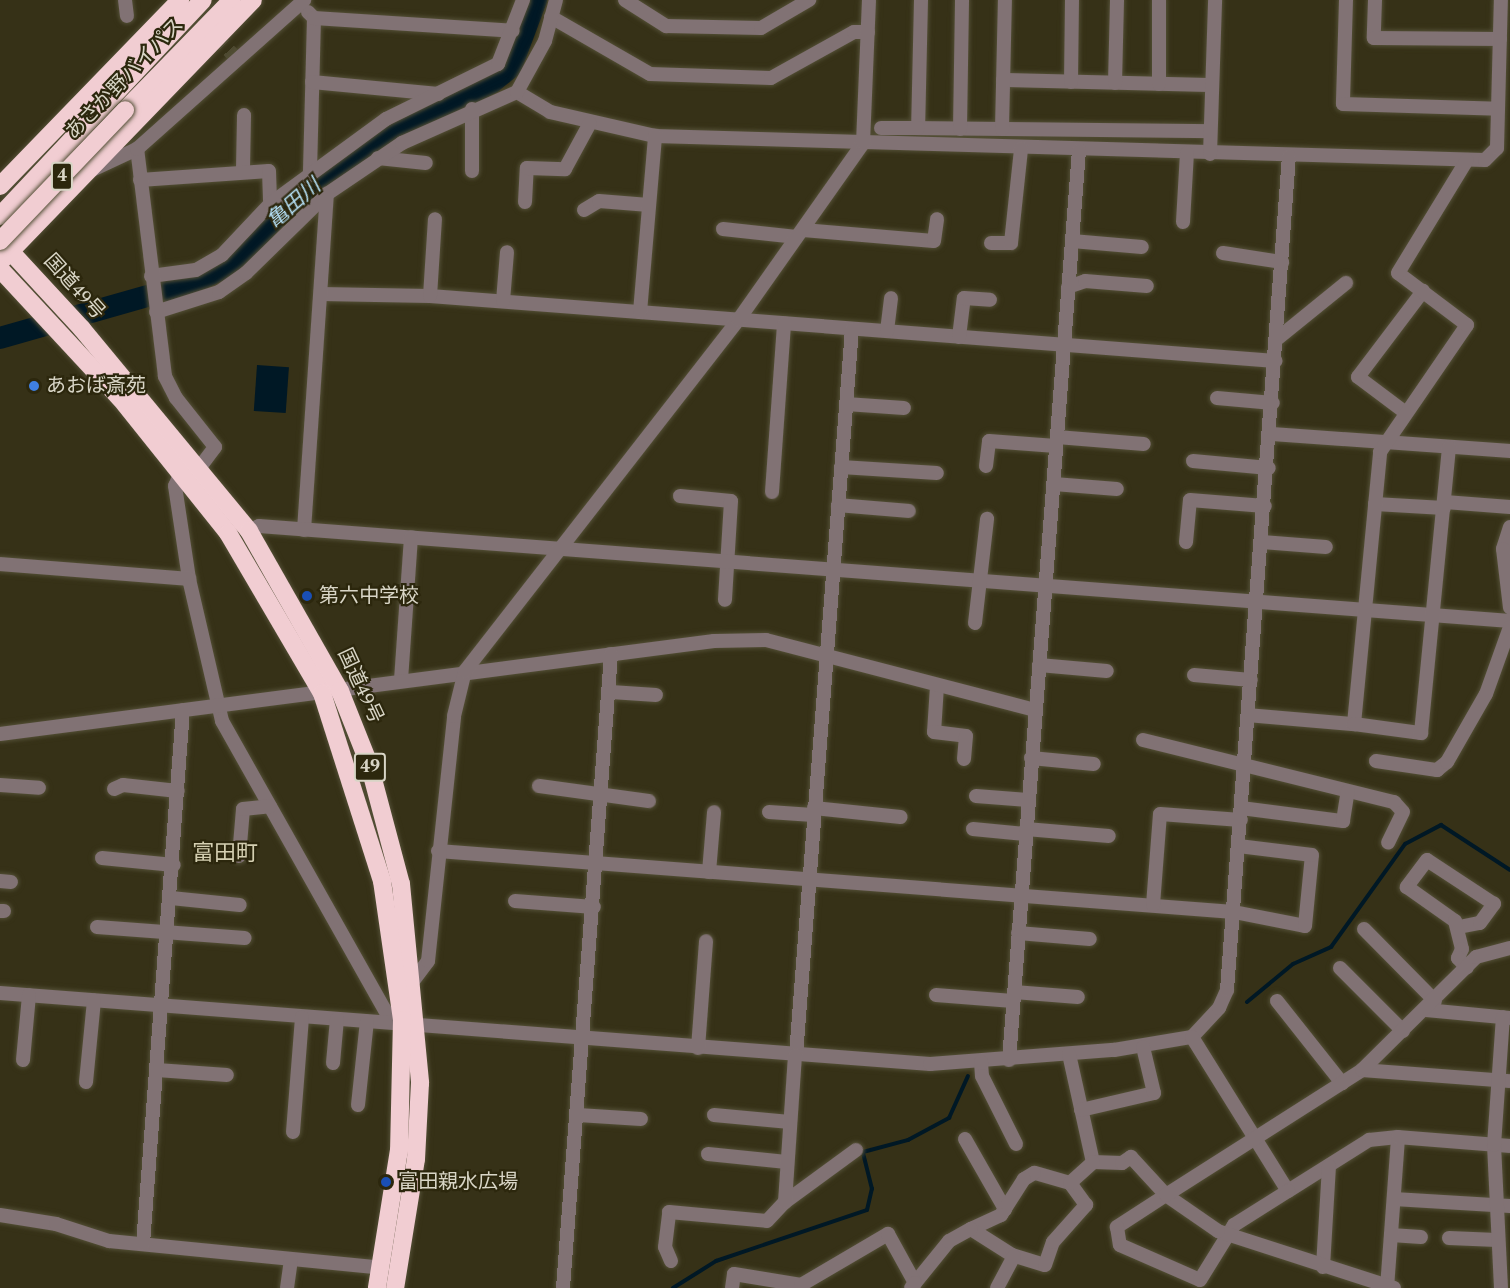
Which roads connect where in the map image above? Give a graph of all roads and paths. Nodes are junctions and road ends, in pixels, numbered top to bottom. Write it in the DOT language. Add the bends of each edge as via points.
graph roads {
  1 [pos="125,0"];
  2 [pos="180,0"];
  3 [pos="203,0"];
  4 [pos="232,0"];
  5 [pos="253,0"];
  6 [pos="523,0"];
  7 [pos="556,0"];
  8 [pos="625,0"];
  9 [pos="810,0"];
  10 [pos="869,0"];
  11 [pos="921,0"];
  12 [pos="962,0"];
  13 [pos="1005,0"];
  14 [pos="1072,0"];
  15 [pos="1117,0"];
  16 [pos="1159,0"];
  17 [pos="1215,0"];
  18 [pos="1347,0"];
  19 [pos="1375,0"];
  20 [pos="1501,0"];
  21 [pos="302,3"];
  22 [pos="127,16"];
  23 [pos="552,17"];
  24 [pos="314,18"];
  25 [pos="513,31"];
  26 [pos="868,32"];
  27 [pos="1500,39"];
  28 [pos="1505,65"];
  29 [pos="1004,81"];
  30 [pos="312,82"];
  31 [pos="1071,82"];
  32 [pos="1115,82"];
  33 [pos="1159,84"];
  34 [pos="1212,85"];
  35 [pos="517,92"];
  36 [pos="438,94"];
  37 [pos="119,104"];
  38 [pos="1498,109"];
  39 [pos="472,110"];
  40 [pos="244,115"];
  41 [pos="590,123"];
  42 [pos="881,128"];
  43 [pos="918,128"];
  44 [pos="960,129"];
  45 [pos="1002,129"];
  46 [pos="1210,131"];
  47 [pos="1504,132"];
  48 [pos="655,136"];
  49 [pos="863,144"];
  50 [pos="1021,148"];
  51 [pos="137,149"];
  52 [pos="1079,151"];
  53 [pos="1187,153"];
  54 [pos="1210,154"];
  55 [pos="1289,156"];
  56 [pos="378,158"];
  57 [pos="1467,160"];
  58 [pos="426,163"];
  59 [pos="243,169"];
  60 [pos="88,171"];
  61 [pos="472,171"];
  62 [pos="310,172"];
  63 [pos="140,180"];
  64 [pos="0,186"];
  65 [pos="327,194"];
  66 [pos="525,202"];
  67 [pos="270,204"];
  68 [pos="649,205"];
  69 [pos="584,210"];
  70 [pos="0,216"];
  71 [pos="435,219"];
  72 [pos="938,219"];
  73 [pos="1183,222"];
  74 [pos="723,229"];
  75 [pos="800,234"];
  76 [pos="1072,241"];
  77 [pos="991,243"];
  78 [pos="1142,247"];
  79 [pos="3,249"];
  80 [pos="507,252"];
  81 [pos="1223,253"];
  82 [pos="1282,262"];
  83 [pos="0,268"];
  84 [pos="151,280"];
  85 [pos="1346,283"];
  86 [pos="1147,286"];
  87 [pos="1068,287"];
  88 [pos="1423,291"];
  89 [pos="321,294"];
  90 [pos="430,296"];
  91 [pos="891,298"];
  92 [pos="990,300"];
  93 [pos="503,301"];
  94 [pos="156,312"];
  95 [pos="640,312"];
  96 [pos="739,319"];
  97 [pos="784,323"];
  98 [pos="852,329"];
  99 [pos="887,331"];
  100 [pos="959,337"];
  101 [pos="1277,339"];
  102 [pos="1064,344"];
  103 [pos="1276,361"];
  104 [pos="1217,398"];
  105 [pos="1274,403"];
  106 [pos="846,404"];
  107 [pos="904,408"];
  108 [pos="1406,413"];
  109 [pos="1272,434"];
  110 [pos="1057,442"];
  111 [pos="1383,443"];
  112 [pos="1144,444"];
  113 [pos="1449,447"];
  114 [pos="1510,451"];
  115 [pos="1193,461"];
  116 [pos="986,466"];
  117 [pos="841,467"];
  118 [pos="200,468"];
  119 [pos="1269,468"];
  120 [pos="181,473"];
  121 [pos="937,473"];
  122 [pos="1054,483"];
  123 [pos="1118,489"];
  124 [pos="772,492"];
  125 [pos="680,496"];
  126 [pos="1376,504"];
  127 [pos="838,505"];
  128 [pos="1444,505"];
  129 [pos="1265,506"];
  130 [pos="1510,507"];
  131 [pos="909,511"];
  132 [pos="987,519"];
  133 [pos="1510,526"];
  134 [pos="304,530"];
  135 [pos="249,531"];
  136 [pos="411,537"];
  137 [pos="1186,542"];
  138 [pos="1262,542"];
  139 [pos="1326,547"];
  140 [pos="556,548"];
  141 [pos="727,562"];
  142 [pos="0,564"];
  143 [pos="833,570"];
  144 [pos="189,579"];
  145 [pos="979,581"];
  146 [pos="1047,586"];
  147 [pos="725,600"];
  148 [pos="1257,603"];
  149 [pos="1510,608"];
  150 [pos="1364,611"];
  151 [pos="1433,617"];
  152 [pos="1510,621"];
  153 [pos="975,623"];
  154 [pos="1510,627"];
  155 [pos="611,654"];
  156 [pos="826,656"];
  157 [pos="1040,665"];
  158 [pos="465,671"];
  159 [pos="1107,671"];
  160 [pos="1194,675"];
  161 [pos="401,680"];
  162 [pos="1251,680"];
  163 [pos="937,686"];
  164 [pos="331,692"];
  165 [pos="611,692"];
  166 [pos="656,695"];
  167 [pos="216,705"];
  168 [pos="183,710"];
  169 [pos="1035,710"];
  170 [pos="1248,715"];
  171 [pos="1354,724"];
  172 [pos="0,734"];
  173 [pos="1143,740"];
  174 [pos="1031,758"];
  175 [pos="964,759"];
  176 [pos="1376,761"];
  177 [pos="1094,764"];
  178 [pos="1244,766"];
  179 [pos="0,785"];
  180 [pos="539,786"];
  181 [pos="39,788"];
  182 [pos="114,789"];
  183 [pos="178,791"];
  184 [pos="1348,791"];
  185 [pos="604,794"];
  186 [pos="976,796"];
  187 [pos="1028,800"];
  188 [pos="649,801"];
  189 [pos="270,806"];
  190 [pos="714,812"];
  191 [pos="769,812"];
  192 [pos="814,812"];
  193 [pos="1241,814"];
  194 [pos="901,817"];
  195 [pos="973,829"];
  196 [pos="1025,831"];
  197 [pos="1109,836"];
  198 [pos="1388,843"];
  199 [pos="1239,846"];
  200 [pos="438,851"];
  201 [pos="239,856"];
  202 [pos="102,858"];
  203 [pos="597,864"];
  204 [pos="174,865"];
  205 [pos="709,872"];
  206 [pos="808,879"];
  207 [pos="1020,896"];
  208 [pos="171,898"];
  209 [pos="515,901"];
  210 [pos="240,905"];
  211 [pos="1153,906"];
  212 [pos="594,907"];
  213 [pos="1234,912"];
  214 [pos="97,927"];
  215 [pos="1459,927"];
  216 [pos="1364,929"];
  217 [pos="169,931"];
  218 [pos="1018,933"];
  219 [pos="245,938"];
  220 [pos="1090,939"];
  221 [pos="706,941"];
  222 [pos="1510,948"];
  223 [pos="1340,968"];
  224 [pos="1467,968"];
  225 [pos="412,981"];
  226 [pos="0,993"];
  227 [pos="29,995"];
  228 [pos="936,995"];
  229 [pos="1013,997"];
  230 [pos="1078,997"];
  231 [pos="94,1000"];
  232 [pos="1277,1001"];
  233 [pos="1430,1006"];
  234 [pos="163,1007"];
  235 [pos="303,1017"];
  236 [pos="1506,1018"];
  237 [pos="337,1019"];
  238 [pos="367,1021"];
  239 [pos="403,1022"];
  240 [pos="1403,1031"];
  241 [pos="1192,1037"];
  242 [pos="584,1039"];
  243 [pos="1143,1047"];
  244 [pos="698,1048"];
  245 [pos="1069,1054"];
  246 [pos="795,1055"];
  247 [pos="23,1060"];
  248 [pos="1009,1060"];
  249 [pos="981,1062"];
  250 [pos="333,1063"];
  251 [pos="157,1070"];
  252 [pos="1362,1070"];
  253 [pos="226,1075"];
  254 [pos="1504,1081"];
  255 [pos="86,1082"];
  256 [pos="1342,1083"];
  257 [pos="358,1105"];
  258 [pos="1082,1110"];
  259 [pos="578,1115"];
  260 [pos="714,1115"];
  261 [pos="641,1119"];
  262 [pos="790,1122"];
  263 [pos="293,1132"];
  264 [pos="1398,1137"];
  265 [pos="965,1139"];
  266 [pos="1256,1139"];
  267 [pos="1016,1144"];
  268 [pos="1494,1145"];
  269 [pos="1510,1146"];
  270 [pos="856,1150"];
  271 [pos="708,1154"];
  272 [pos="788,1162"];
  273 [pos="1093,1162"];
  274 [pos="1329,1166"];
  275 [pos="1070,1183"];
  276 [pos="1288,1191"];
  277 [pos="1166,1195"];
  278 [pos="1394,1199"];
  279 [pos="785,1202"];
  280 [pos="1504,1206"];
  281 [pos="1005,1209"];
  282 [pos="0,1215"];
  283 [pos="971,1229"];
  284 [pos="1229,1235"];
  285 [pos="1391,1235"];
  286 [pos="1421,1237"];
  287 [pos="1449,1238"];
  288 [pos="1497,1240"];
  289 [pos="143,1244"];
  290 [pos="1014,1256"];
  291 [pos="291,1259"];
  292 [pos="671,1261"];
  293 [pos="1323,1267"];
  294 [pos="382,1268"];
  295 [pos="913,1286"];
  296 [pos="1389,1287"];
  297 [pos="287,1288"];
  298 [pos="377,1288"];
  299 [pos="395,1288"];
  300 [pos="563,1288"];
  301 [pos="732,1288"];
  302 [pos="997,1288"];
  303 [pos="1501,1288"];
  1 -- 22 [label="street"];
  2 -- 64 [label="highway"];
  3 -- 37 [label="highway, あさか野バイパス / 4"];
  4 -- 37 [label="highway, あさか野バイパス / 4"];
  5 -- 60 [label="highway"];
  6 -- 25 [label="street"];
  7 -- 23 [label="street"];
  8 -- 9 [label="street" via="666,26 761,28"];
  10 -- 26 [label="street"];
  11 -- 43 [label="street"];
  12 -- 44 [label="street"];
  13 -- 29 [label="street"];
  14 -- 31 [label="street"];
  15 -- 32 [label="street"];
  16 -- 33 [label="street"];
  17 -- 34 [label="street"];
  18 -- 38 [label="street" via="1343,104"];
  19 -- 27 [label="street" via="1374,38"];
  20 -- 27 [label="street"];
  21 -- 24 [label="street"];
  21 -- 51 [label="street"];
  23 -- 26 [label="street" via="650,74 771,78 854,32"];
  23 -- 35 [label="street" via="533,70"];
  24 -- 25 [label="street"];
  24 -- 30 [label="street"];
  25 -- 36 [label="street" via="498,63"];
  26 -- 49 [label="street"];
  27 -- 28 [label="street"];
  28 -- 38 [label="street"];
  29 -- 31 [label="street"];
  29 -- 45 [label="street"];
  30 -- 36 [label="street"];
  30 -- 62 [label="street"];
  31 -- 32 [label="street"];
  32 -- 33 [label="street"];
  33 -- 34 [label="street"];
  34 -- 46 [label="street"];
  35 -- 39 [label="street"];
  35 -- 41 [label="street" via="529,104"];
  36 -- 62 [label="street" via="386,119"];
  37 -- 70 [label="highway, あさか野バイパス / 4"];
  37 -- 79 [label="highway, あさか野バイパス / 4, bridge"];
  38 -- 47 [label="street"];
  39 -- 56 [label="street"];
  39 -- 61 [label="street"];
  40 -- 59 [label="street"];
  41 -- 48 [label="street"];
  41 -- 66 [label="street" via="565,169 527,168"];
  42 -- 43 [label="street"];
  43 -- 44 [label="street"];
  44 -- 45 [label="street"];
  45 -- 46 [label="street"];
  46 -- 54 [label="street"];
  47 -- 57 [label="street" via="1492,157"];
  48 -- 49 [label="street"];
  48 -- 68 [label="street"];
  49 -- 50 [label="street"];
  49 -- 75 [label="street"];
  50 -- 52 [label="street"];
  50 -- 77 [label="street" via="1011,243"];
  51 -- 60 [label="street"];
  51 -- 63 [label="street"];
  52 -- 53 [label="street"];
  52 -- 76 [label="street"];
  53 -- 54 [label="street"];
  53 -- 73 [label="street"];
  54 -- 55 [label="street"];
  55 -- 57 [label="street"];
  55 -- 82 [label="street"];
  56 -- 58 [label="street"];
  56 -- 65 [label="street"];
  57 -- 88 [label="street" via="1398,273"];
  59 -- 63 [label="street"];
  59 -- 67 [label="street" via="269,171"];
  60 -- 79 [label="highway"];
  62 -- 67 [label="street"];
  63 -- 84 [label="street"];
  65 -- 89 [label="street"];
  65 -- 94 [label="street" via="246,273 219,292"];
  67 -- 84 [label="street" via="222,255 196,270"];
  68 -- 69 [label="street" via="599,201"];
  68 -- 95 [label="street"];
  71 -- 90 [label="street"];
  72 -- 75 [label="street" via="934,241"];
  74 -- 75 [label="street"];
  75 -- 96 [label="street"];
  76 -- 78 [label="street"];
  76 -- 87 [label="street"];
  79 -- 118 [label="highway, 国道49号 / 49" via="82,328"];
  80 -- 93 [label="street"];
  81 -- 82 [label="street"];
  82 -- 101 [label="street"];
  83 -- 120 [label="highway, 国道49号 / 49"];
  84 -- 94 [label="street"];
  85 -- 101 [label="street"];
  86 -- 87 [label="street" via="1085,281"];
  87 -- 102 [label="street"];
  88 -- 108 [label="street" via="1467,325"];
  88 -- 108 [label="street" via="1358,377"];
  89 -- 90 [label="street"];
  89 -- 134 [label="street"];
  90 -- 93 [label="street"];
  91 -- 99 [label="street"];
  92 -- 100 [label="street" via="964,298"];
  93 -- 95 [label="street"];
  94 -- 118 [label="street" via="165,375 176,399 215,447"];
  95 -- 96 [label="street"];
  96 -- 97 [label="street"];
  96 -- 140 [label="street"];
  97 -- 98 [label="street"];
  97 -- 124 [label="street"];
  98 -- 99 [label="street"];
  98 -- 106 [label="street"];
  99 -- 100 [label="street"];
  100 -- 102 [label="street"];
  101 -- 103 [label="street"];
  102 -- 103 [label="street"];
  102 -- 110 [label="street"];
  103 -- 105 [label="street"];
  104 -- 105 [label="street"];
  105 -- 109 [label="street"];
  106 -- 107 [label="street"];
  106 -- 117 [label="street"];
  108 -- 111 [label="street"];
  109 -- 111 [label="street"];
  109 -- 119 [label="street"];
  110 -- 112 [label="street"];
  110 -- 116 [label="street" via="989,441"];
  110 -- 122 [label="street"];
  111 -- 113 [label="street"];
  111 -- 126 [label="street"];
  113 -- 114 [label="street"];
  113 -- 128 [label="street"];
  115 -- 119 [label="street"];
  117 -- 121 [label="street"];
  117 -- 127 [label="street"];
  118 -- 135 [label="highway, 国道49号 / 49"];
  119 -- 129 [label="street"];
  120 -- 144 [label="street" via="176,486"];
  120 -- 164 [label="highway, 国道49号 / 49" via="228,533"];
  122 -- 123 [label="street"];
  122 -- 146 [label="street"];
  125 -- 141 [label="street" via="731,501"];
  126 -- 128 [label="street"];
  126 -- 150 [label="street"];
  127 -- 131 [label="street"];
  127 -- 143 [label="street"];
  128 -- 130 [label="street"];
  128 -- 151 [label="street"];
  129 -- 137 [label="street" via="1190,500"];
  129 -- 138 [label="street"];
  132 -- 145 [label="street"];
  133 -- 149 [label="street" via="1503,549"];
  134 -- 135 [label="street" via="259,526"];
  134 -- 136 [label="street"];
  135 -- 164 [label="highway, 国道49号 / 49"];
  136 -- 140 [label="street"];
  136 -- 161 [label="street"];
  138 -- 139 [label="street"];
  138 -- 148 [label="street"];
  140 -- 141 [label="street"];
  140 -- 158 [label="street"];
  141 -- 143 [label="street"];
  141 -- 147 [label="street"];
  142 -- 144 [label="street"];
  143 -- 145 [label="street"];
  143 -- 156 [label="street"];
  144 -- 167 [label="street"];
  145 -- 146 [label="street"];
  145 -- 153 [label="street"];
  146 -- 148 [label="street"];
  146 -- 157 [label="street"];
  148 -- 150 [label="street"];
  148 -- 162 [label="street"];
  150 -- 151 [label="street"];
  150 -- 171 [label="street"];
  151 -- 152 [label="street"];
  151 -- 171 [label="street" via="1421,733"];
  154 -- 176 [label="street" via="1486,694 1447,762 1437,770"];
  155 -- 156 [label="street" via="766,640"];
  155 -- 158 [label="street"];
  155 -- 165 [label="street"];
  156 -- 163 [label="street"];
  156 -- 192 [label="street"];
  157 -- 159 [label="street"];
  157 -- 169 [label="street"];
  158 -- 161 [label="street"];
  158 -- 200 [label="street" via="457,698"];
  160 -- 162 [label="street"];
  161 -- 164 [label="street"];
  162 -- 170 [label="street"];
  163 -- 169 [label="street"];
  163 -- 175 [label="street" via="934,732 966,736"];
  164 -- 167 [label="street"];
  164 -- 225 [label="highway, 国道49号 / 49" via="386,820 401,884"];
  164 -- 239 [label="highway, 国道49号 / 49" via="382,881"];
  165 -- 166 [label="street"];
  165 -- 185 [label="street"];
  167 -- 168 [label="street"];
  167 -- 189 [label="street"];
  168 -- 172 [label="street"];
  168 -- 183 [label="street"];
  169 -- 174 [label="street"];
  170 -- 171 [label="street"];
  170 -- 178 [label="street"];
  173 -- 178 [label="street"];
  174 -- 177 [label="street"];
  174 -- 187 [label="street"];
  178 -- 184 [label="street"];
  178 -- 193 [label="street"];
  179 -- 181 [label="street"];
  180 -- 185 [label="street"];
  182 -- 183 [label="street" via="123,785"];
  183 -- 204 [label="street"];
  184 -- 193 [label="street" via="1343,821"];
  184 -- 198 [label="street" via="1402,807"];
  185 -- 188 [label="street"];
  185 -- 203 [label="street"];
  186 -- 187 [label="street"];
  187 -- 196 [label="street"];
  189 -- 201 [label="street" via="243,809"];
  189 -- 239 [label="street"];
  190 -- 205 [label="street"];
  191 -- 192 [label="street"];
  192 -- 194 [label="street"];
  192 -- 206 [label="street"];
  193 -- 199 [label="street"];
  193 -- 211 [label="street" via="1160,814"];
  195 -- 196 [label="street"];
  196 -- 197 [label="street"];
  196 -- 207 [label="street"];
  199 -- 213 [label="street"];
  199 -- 213 [label="street" via="1312,855 1305,926"];
  200 -- 203 [label="street"];
  200 -- 225 [label="street" via="428,960"];
  202 -- 204 [label="street"];
  203 -- 205 [label="street"];
  203 -- 212 [label="street"];
  204 -- 208 [label="street"];
  205 -- 206 [label="street"];
  206 -- 207 [label="street"];
  206 -- 246 [label="street"];
  207 -- 211 [label="street"];
  207 -- 218 [label="street"];
  208 -- 210 [label="street"];
  208 -- 217 [label="street"];
  209 -- 212 [label="street"];
  211 -- 213 [label="street"];
  212 -- 242 [label="street"];
  213 -- 241 [label="street" via="1227,990 1219,1008"];
  214 -- 217 [label="street"];
  215 -- 215 [label="street" via="1407,887 1427,860 1494,904 1480,923"];
  215 -- 224 [label="street" via="1458,958"];
  216 -- 233 [label="street"];
  217 -- 219 [label="street"];
  217 -- 234 [label="street"];
  218 -- 220 [label="street"];
  218 -- 229 [label="street"];
  221 -- 244 [label="street"];
  222 -- 224 [label="street" via="1476,957"];
  223 -- 240 [label="street"];
  224 -- 233 [label="street"];
  225 -- 239 [label="highway, 国道49号 / 49"];
  226 -- 227 [label="street"];
  227 -- 231 [label="street"];
  227 -- 247 [label="street"];
  228 -- 229 [label="street"];
  229 -- 230 [label="street"];
  229 -- 248 [label="street"];
  231 -- 234 [label="street"];
  231 -- 255 [label="street"];
  232 -- 256 [label="street"];
  233 -- 236 [label="street"];
  233 -- 240 [label="street"];
  234 -- 235 [label="street"];
  234 -- 251 [label="street"];
  235 -- 237 [label="street"];
  235 -- 263 [label="street"];
  236 -- 254 [label="street"];
  237 -- 238 [label="street"];
  237 -- 250 [label="street"];
  238 -- 239 [label="street"];
  238 -- 257 [label="street"];
  239 -- 242 [label="street"];
  239 -- 294 [label="highway, 国道49号 / 49" via="399,1150"];
  239 -- 299 [label="highway, 国道49号 / 49" via="416,1159"];
  240 -- 252 [label="street"];
  241 -- 243 [label="street"];
  241 -- 266 [label="street"];
  242 -- 244 [label="street"];
  242 -- 259 [label="street"];
  243 -- 245 [label="street"];
  243 -- 258 [label="street" via="1154,1093"];
  244 -- 246 [label="street"];
  245 -- 248 [label="street"];
  245 -- 258 [label="street"];
  246 -- 249 [label="street"];
  246 -- 262 [label="street"];
  248 -- 249 [label="street"];
  249 -- 267 [label="street" via="982,1076"];
  251 -- 253 [label="street"];
  251 -- 289 [label="street"];
  252 -- 254 [label="street"];
  252 -- 256 [label="street"];
  254 -- 268 [label="street"];
  256 -- 266 [label="street"];
  258 -- 273 [label="street"];
  259 -- 261 [label="street"];
  259 -- 300 [label="street"];
  260 -- 262 [label="street"];
  262 -- 272 [label="street"];
  264 -- 268 [label="street"];
  264 -- 274 [label="street" via="1370,1140"];
  264 -- 278 [label="street"];
  265 -- 281 [label="street"];
  266 -- 276 [label="street"];
  266 -- 277 [label="street"];
  268 -- 269 [label="street"];
  268 -- 280 [label="street"];
  270 -- 279 [label="street"];
  271 -- 272 [label="street"];
  272 -- 279 [label="street"];
  273 -- 275 [label="street"];
  273 -- 277 [label="street" via="1122,1163 1131,1157"];
  274 -- 276 [label="street"];
  274 -- 293 [label="street"];
  275 -- 281 [label="street" via="1034,1173 1024,1179"];
  275 -- 290 [label="street" via="1086,1205 1053,1242 1046,1265"];
  276 -- 284 [label="street" via="1234,1225"];
  277 -- 284 [label="street"];
  277 -- 284 [label="street" via="1117,1227 1120,1245 1200,1280"];
  278 -- 280 [label="street"];
  278 -- 285 [label="street"];
  279 -- 292 [label="street" via="767,1221 669,1212 665,1247"];
  280 -- 288 [label="street"];
  281 -- 283 [label="street"];
  282 -- 289 [label="street"];
  283 -- 290 [label="street"];
  283 -- 295 [label="street" via="950,1241"];
  284 -- 293 [label="street"];
  285 -- 286 [label="street"];
  285 -- 296 [label="street"];
  287 -- 288 [label="street"];
  288 -- 303 [label="street"];
  289 -- 291 [label="street"];
  290 -- 302 [label="street"];
  291 -- 294 [label="street"];
  291 -- 297 [label="street"];
  293 -- 296 [label="street"];
  294 -- 298 [label="highway, 国道49号 / 49"];
  295 -- 301 [label="street" via="888,1234 801,1285 734,1274"];
}
